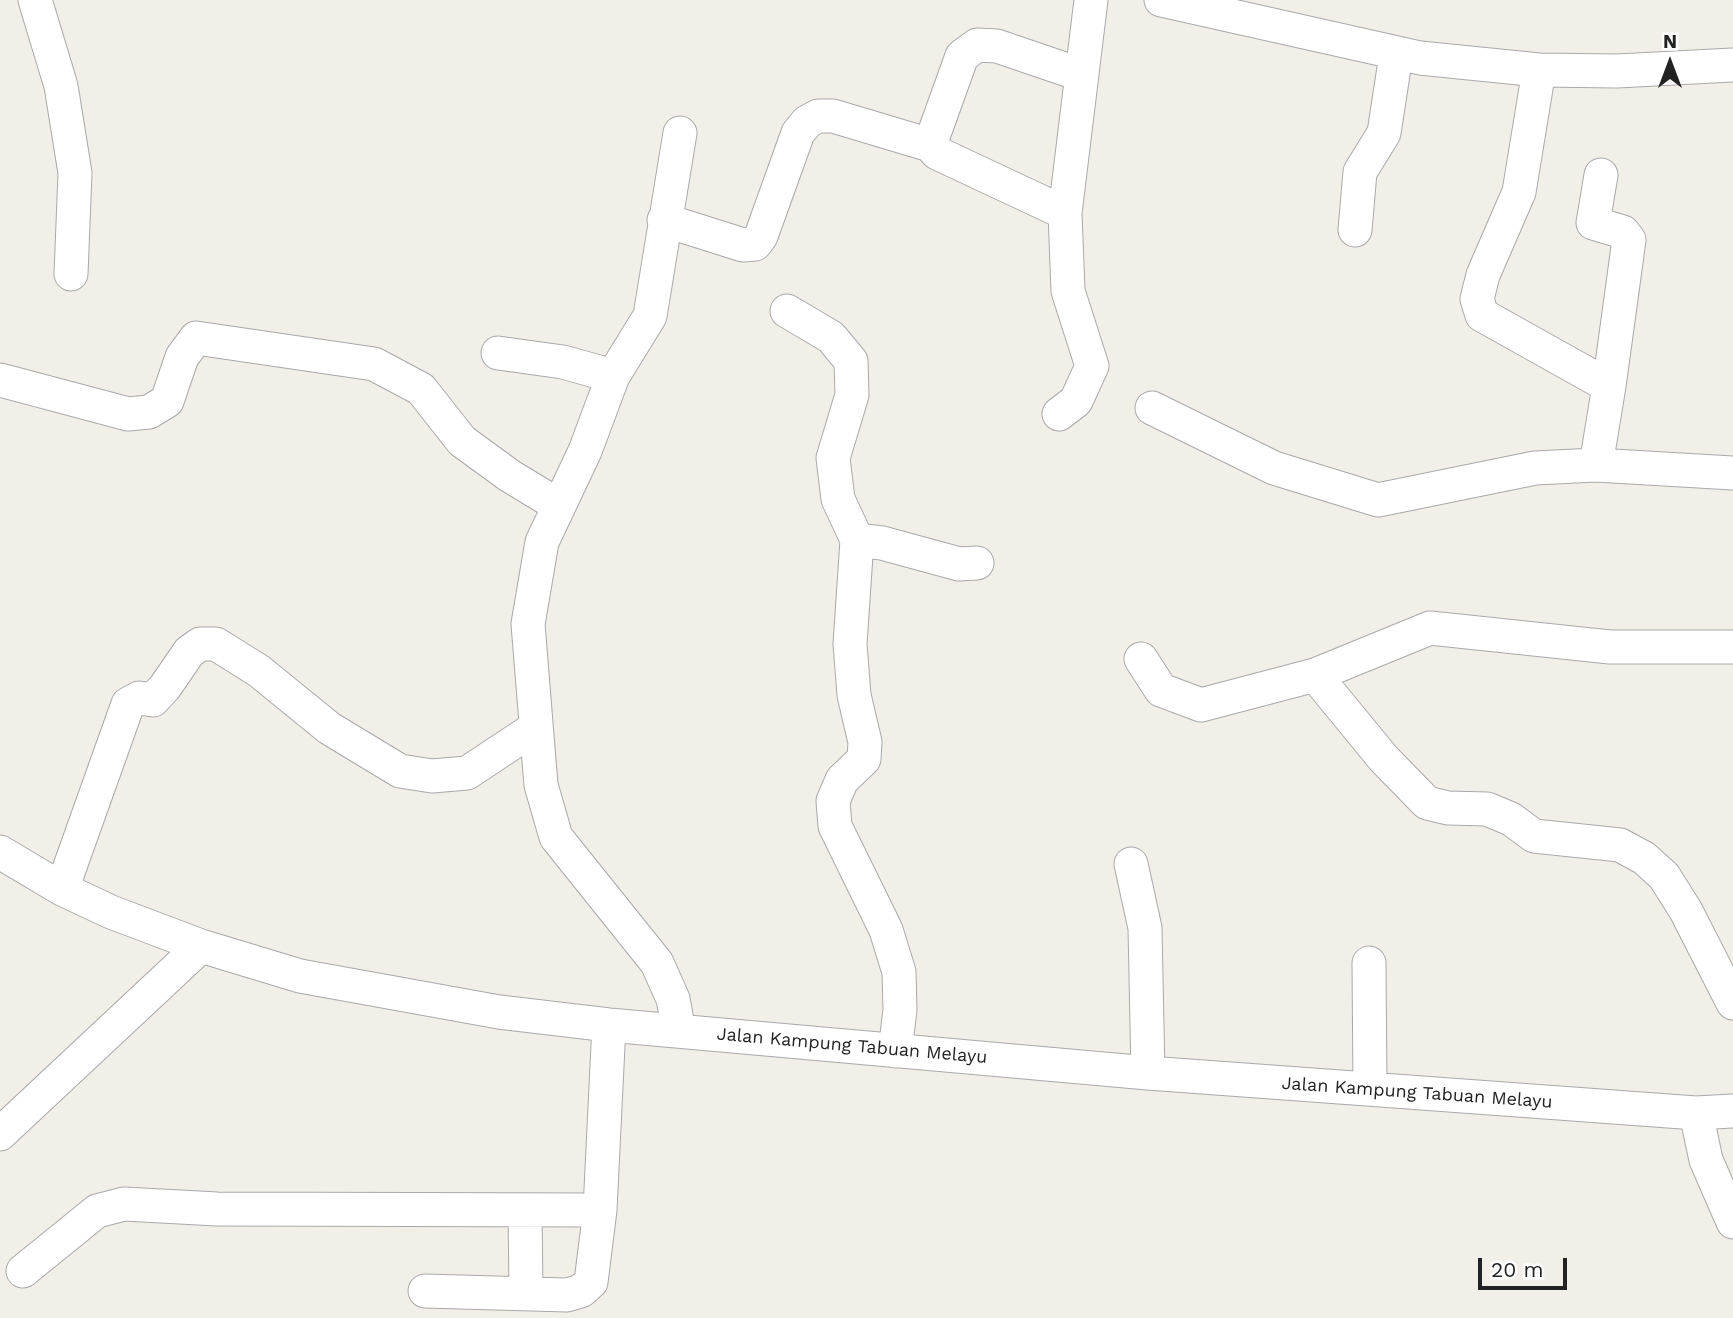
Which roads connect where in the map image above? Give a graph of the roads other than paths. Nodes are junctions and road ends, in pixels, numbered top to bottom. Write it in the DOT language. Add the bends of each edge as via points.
graph roads {
  1 [pos="35,0"];
  2 [pos="1091,0"];
  3 [pos="1161,0"];
  4 [pos="1396,55"];
  5 [pos="1733,65"];
  6 [pos="1539,70"];
  7 [pos="1082,75"];
  8 [pos="680,133"];
  9 [pos="930,145"];
  10 [pos="1601,176"];
  11 [pos="1065,213"];
  12 [pos="664,220"];
  13 [pos="1355,230"];
  14 [pos="71,274"];
  15 [pos="787,311"];
  16 [pos="498,353"];
  17 [pos="613,376"];
  18 [pos="0,380"];
  19 [pos="1609,386"];
  20 [pos="1152,408"];
  21 [pos="1059,414"];
  22 [pos="1596,465"];
  23 [pos="1733,473"];
  24 [pos="558,505"];
  25 [pos="857,540"];
  26 [pos="977,563"];
  27 [pos="1733,647"];
  28 [pos="1141,659"];
  29 [pos="1315,675"];
  30 [pos="535,728"];
  31 [pos="0,852"];
  32 [pos="1132,864"];
  33 [pos="62,889"];
  34 [pos="201,946"];
  35 [pos="1369,962"];
  36 [pos="1733,1003"];
  37 [pos="609,1025"];
  38 [pos="679,1031"];
  39 [pos="895,1051"];
  40 [pos="1148,1073"];
  41 [pos="1370,1089"];
  42 [pos="1733,1111"];
  43 [pos="1696,1113"];
  44 [pos="0,1134"];
  45 [pos="525,1210"];
  46 [pos="600,1210"];
  47 [pos="1733,1222"];
  48 [pos="23,1271"];
  49 [pos="425,1291"];
  50 [pos="526,1293"];
  1 -- 14 [label="street" via="61,86 75,173"];
  2 -- 7 [label="street"];
  3 -- 4 [label="street"];
  4 -- 6 [label="street"];
  4 -- 13 [label="street" via="1384,133 1360,172"];
  5 -- 6 [label="street"];
  6 -- 19 [label="street" via="1519,192 1477,299 1482,315"];
  7 -- 9 [label="street" via="997,46 977,45 962,56"];
  7 -- 11 [label="street"];
  8 -- 12 [label="street"];
  9 -- 11 [label="street" via="937,153"];
  9 -- 12 [label="street" via="860,123 818,116 798,133 755,244 743,245"];
  10 -- 19 [label="street" via="1593,223 1623,232 1629,240"];
  11 -- 21 [label="street" via="1068,291 1092,366 1076,401"];
  12 -- 17 [label="street" via="650,317"];
  15 -- 25 [label="street" via="831,337 851,361 852,395 833,458 838,499"];
  16 -- 17 [label="street" via="563,362"];
  17 -- 24 [label="street" via="585,451"];
  18 -- 24 [label="street" via="128,414 149,412 167,401 182,357 196,338 374,364 421,389 463,441"];
  19 -- 22 [label="street"];
  20 -- 22 [label="street" via="1274,468 1378,500 1535,468"];
  22 -- 23 [label="street"];
  24 -- 30 [label="street" via="542,542 528,624"];
  25 -- 26 [label="street" via="959,564"];
  25 -- 39 [label="street" via="850,644 864,759 842,780 833,801 835,826 886,930 899,972"];
  27 -- 29 [label="street" via="1610,647 1430,628"];
  28 -- 29 [label="street" via="1161,690 1201,705"];
  29 -- 36 [label="street" via="1427,803 1487,809 1534,836 1619,845 1644,858 1664,876 1686,911"];
  30 -- 33 [label="street" via="467,774 432,776 400,771 330,728 259,671 216,644 200,644 153,700 139,698 128,704"];
  30 -- 38 [label="street" via="541,785 556,837 657,963 673,999"];
  31 -- 33 [label="street, Jalan Kampung Tabuan Melayu"];
  32 -- 40 [label="street" via="1145,928"];
  33 -- 34 [label="street, Jalan Kampung Tabuan Melayu"];
  34 -- 37 [label="street, Jalan Kampung Tabuan Melayu" via="300,976 388,995"];
  34 -- 44 [label="street"];
  35 -- 41 [label="street"];
  37 -- 38 [label="street, Jalan Kampung Tabuan Melayu"];
  37 -- 46 [label="street"];
  38 -- 39 [label="street, Jalan Kampung Tabuan Melayu"];
  39 -- 40 [label="street, Jalan Kampung Tabuan Melayu"];
  40 -- 41 [label="street, Jalan Kampung Tabuan Melayu"];
  41 -- 43 [label="street, Jalan Kampung Tabuan Melayu"];
  42 -- 43 [label="street, Jalan Kampung Tabuan Melayu"];
  43 -- 47 [label="street" via="1706,1160"];
  45 -- 46 [label="street"];
  45 -- 48 [label="street" via="217,1209 124,1204 97,1211"];
  45 -- 50 [label="street"];
  46 -- 50 [label="street" via="591,1282 567,1295"];
  49 -- 50 [label="street"];
}
